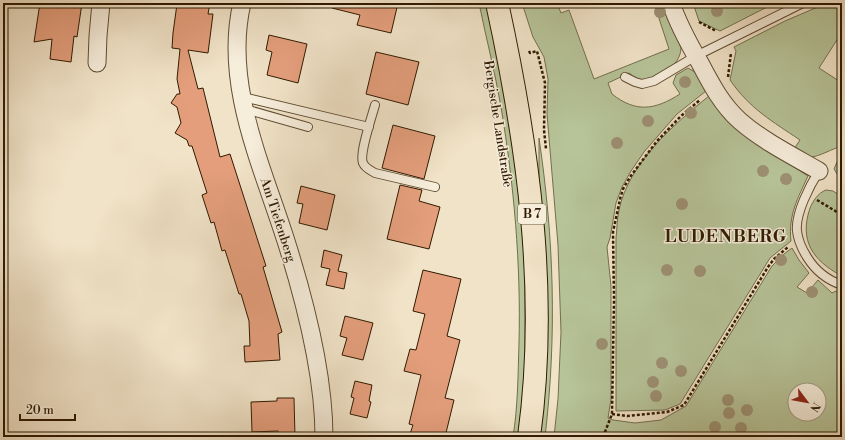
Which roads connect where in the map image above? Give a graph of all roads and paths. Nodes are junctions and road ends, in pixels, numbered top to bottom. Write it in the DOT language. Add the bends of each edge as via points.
graph roads {
  1 [pos="101,3"];
  2 [pos="242,3"];
  3 [pos="497,3"];
  4 [pos="671,3"];
  5 [pos="803,3"];
  6 [pos="697,21"];
  7 [pos="727,40"];
  8 [pos="696,56"];
  9 [pos="97,63"];
  10 [pos="625,76"];
  11 [pos="714,88"];
  12 [pos="244,103"];
  13 [pos="375,106"];
  14 [pos="308,127"];
  15 [pos="369,127"];
  16 [pos="821,172"];
  17 [pos="435,187"];
  18 [pos="807,193"];
  19 [pos="842,215"];
  20 [pos="800,242"];
  21 [pos="842,285"];
  22 [pos="612,414"];
  23 [pos="324,437"];
  24 [pos="529,437"];
  25 [pos="603,437"];
  1 -- 9 [label="street"];
  2 -- 12 [label="street, Am Tiefenberg" via="237,22 236,49"];
  3 -- 24 [label="main road, Bergische Landstraße / B 7" via="520,125 533,220 537,312"];
  4 -- 8 [label="street"];
  5 -- 7 [label="lane"];
  6 -- 7 [label="path" via="720,34 723,32"];
  7 -- 8 [label="lane"];
  7 -- 11 [label="path" via="732,50 728,80"];
  8 -- 10 [label="lane" via="654,81 642,84"];
  8 -- 11 [label="street"];
  11 -- 16 [label="street" via="739,120"];
  11 -- 22 [label="path" via="656,142 623,189 613,232"];
  12 -- 14 [label="lane"];
  12 -- 15 [label="lane"];
  12 -- 23 [label="street, Am Tiefenberg" via="249,128 306,312 317,367"];
  13 -- 15 [label="lane"];
  15 -- 17 [label="lane" via="362,153 366,168 375,173"];
  16 -- 18 [label="lane"];
  18 -- 19 [label="path"];
  18 -- 20 [label="lane" via="796,230"];
  20 -- 21 [label="lane" via="800,246 818,272"];
  20 -- 22 [label="path" via="782,252 768,267 684,405 668,412 627,416"];
  22 -- 25 [label="path"];
}
